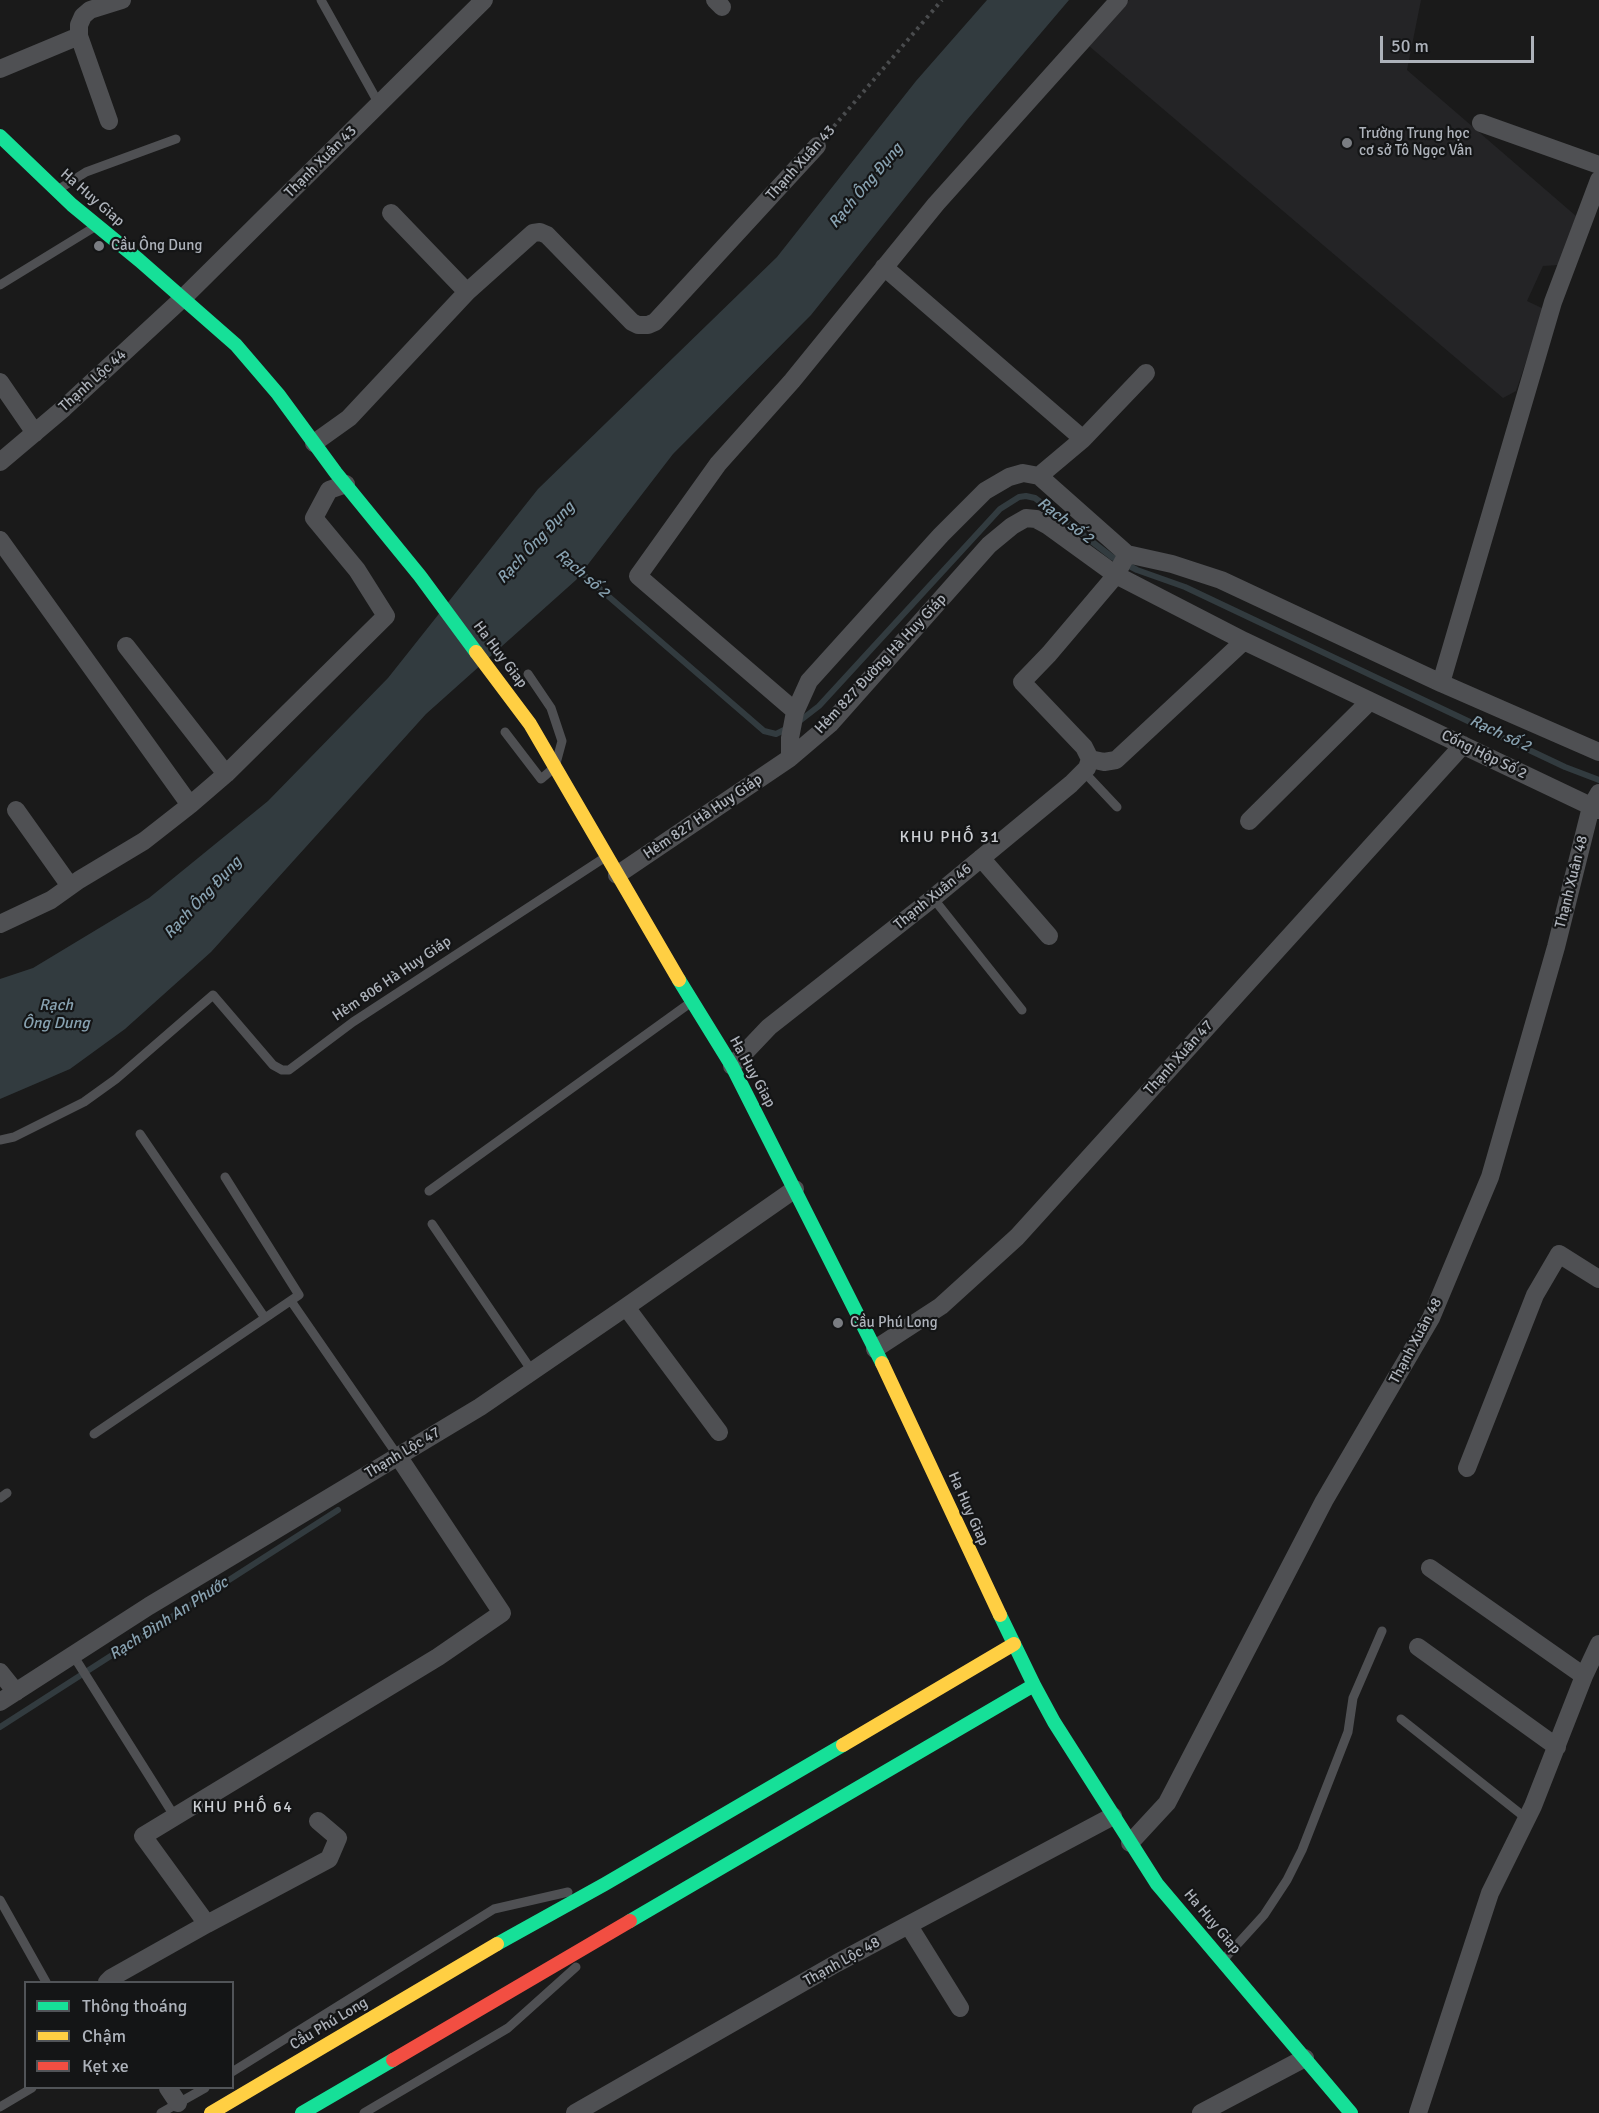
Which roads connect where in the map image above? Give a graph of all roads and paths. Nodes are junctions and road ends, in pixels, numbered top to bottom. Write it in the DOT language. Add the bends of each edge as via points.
graph roads {
  1 [pos="122,0"];
  2 [pos="321,0"];
  3 [pos="484,0"];
  4 [pos="942,0"];
  5 [pos="1119,0"];
  6 [pos="79,36"];
  7 [pos="0,69"];
  8 [pos="379,104"];
  9 [pos="110,122"];
  10 [pos="1481,123"];
  11 [pos="0,136"];
  12 [pos="176,140"];
  13 [pos="818,146"];
  14 [pos="1599,165"];
  15 [pos="1599,180"];
  16 [pos="57,190"];
  17 [pos="1596,198"];
  18 [pos="391,213"];
  19 [pos="97,225"];
  20 [pos="884,267"];
  21 [pos="0,285"];
  22 [pos="467,292"];
  23 [pos="183,298"];
  24 [pos="1146,374"];
  25 [pos="0,382"];
  26 [pos="35,433"];
  27 [pos="1083,439"];
  28 [pos="314,443"];
  29 [pos="0,462"];
  30 [pos="1039,476"];
  31 [pos="346,484"];
  32 [pos="0,540"];
  33 [pos="1127,554"];
  34 [pos="1116,575"];
  35 [pos="1244,641"];
  36 [pos="126,646"];
  37 [pos="528,674"];
  38 [pos="1441,683"];
  39 [pos="1370,701"];
  40 [pos="795,712"];
  41 [pos="505,732"];
  42 [pos="1463,745"];
  43 [pos="1598,748"];
  44 [pos="790,758"];
  45 [pos="1087,765"];
  46 [pos="555,767"];
  47 [pos="226,774"];
  48 [pos="1596,804"];
  49 [pos="190,805"];
  50 [pos="1117,807"];
  51 [pos="16,810"];
  52 [pos="1249,821"];
  53 [pos="606,856"];
  54 [pos="981,858"];
  55 [pos="617,875"];
  56 [pos="70,886"];
  57 [pos="933,898"];
  58 [pos="0,924"];
  59 [pos="1049,936"];
  60 [pos="692,1002"];
  61 [pos="1022,1010"];
  62 [pos="732,1066"];
  63 [pos="140,1134"];
  64 [pos="0,1140"];
  65 [pos="225,1177"];
  66 [pos="795,1189"];
  67 [pos="429,1191"];
  68 [pos="432,1224"];
  69 [pos="1599,1279"];
  70 [pos="291,1301"];
  71 [pos="626,1307"];
  72 [pos="265,1318"];
  73 [pos="875,1349"];
  74 [pos="532,1371"];
  75 [pos="719,1432"];
  76 [pos="94,1434"];
  77 [pos="398,1456"];
  78 [pos="1467,1468"];
  79 [pos="1430,1568"];
  80 [pos="1382,1631"];
  81 [pos="1014,1644"];
  82 [pos="1599,1644"];
  83 [pos="1418,1647"];
  84 [pos="72,1655"];
  85 [pos="0,1672"];
  86 [pos="1584,1676"];
  87 [pos="1034,1685"];
  88 [pos="16,1692"];
  89 [pos="0,1702"];
  90 [pos="1401,1719"];
  91 [pos="1557,1747"];
  92 [pos="1113,1816"];
  93 [pos="174,1817"];
  94 [pos="1527,1819"];
  95 [pos="318,1821"];
  96 [pos="1130,1843"];
  97 [pos="605,1884"];
  98 [pos="0,1900"];
  99 [pos="4,1918"];
  100 [pos="628,1921"];
  101 [pos="207,1924"];
  102 [pos="909,1926"];
  103 [pos="1222,1960"];
  104 [pos="45,1981"];
  105 [pos="109,1981"];
  106 [pos="960,2008"];
  107 [pos="1305,2058"];
  108 [pos="234,2071"];
  109 [pos="30,2089"];
  110 [pos="169,2089"];
  111 [pos="203,2089"];
  112 [pos="178,2103"];
  113 [pos="0,2108"];
  114 [pos="161,2113"];
  115 [pos="211,2113"];
  116 [pos="302,2113"];
  117 [pos="364,2113"];
  118 [pos="575,2113"];
  119 [pos="1201,2113"];
  120 [pos="1351,2113"];
  121 [pos="1418,2113"];
  1 -- 6 [label="street" via="87,13 80,22"];
  2 -- 8 [label="lane"];
  3 -- 8 [label="street, Thạnh Xuân 43"];
  4 -- 13 [label="path, Thạnh Xuân 43"];
  5 -- 20 [label="street"];
  6 -- 7 [label="street"];
  6 -- 9 [label="street"];
  8 -- 23 [label="street, Thạnh Xuân 43"];
  10 -- 14 [label="street"];
  11 -- 16 [label="main road, Ha Huy Giap"];
  12 -- 16 [label="lane" via="86,172"];
  13 -- 22 [label="street, Thạnh Xuân 43" via="655,322 642,326 632,322 548,235 540,232 533,233"];
  15 -- 17 [label="street"];
  16 -- 19 [label="main road, Ha Huy Giap"];
  17 -- 38 [label="street" via="1553,302"];
  18 -- 22 [label="street"];
  19 -- 21 [label="lane"];
  19 -- 23 [label="main road, Ha Huy Giap"];
  20 -- 27 [label="street"];
  20 -- 40 [label="street" via="792,381 718,464 638,576"];
  22 -- 28 [label="street" via="349,418"];
  23 -- 26 [label="street, Thạnh Lộc 44"];
  23 -- 28 [label="main road, Ha Huy Giap" via="236,345"];
  24 -- 27 [label="street"];
  25 -- 26 [label="street"];
  26 -- 29 [label="street, Thạnh Lộc 44"];
  27 -- 30 [label="street"];
  28 -- 31 [label="main road, Ha Huy Giap"];
  30 -- 33 [label="street"];
  30 -- 40 [label="street, Hẻm 827 Đường Hà Huy Giáp" via="1023,473 985,491 809,681"];
  31 -- 46 [label="main road, Ha Huy Giap" via="530,724"];
  31 -- 47 [label="street" via="329,490 314,518 357,570 386,616"];
  32 -- 49 [label="street"];
  33 -- 34 [label="street"];
  33 -- 38 [label="street" via="1221,580"];
  34 -- 35 [label="street, Hẻm 827 Đường Hà Huy Giáp"];
  34 -- 44 [label="street, Hẻm 827 Đường Hà Huy Giáp" via="1047,525 1026,518 989,545 837,716"];
  34 -- 45 [label="street" via="1022,682 1084,747"];
  35 -- 39 [label="street, Cống Hộp Số 2"];
  35 -- 45 [label="street" via="1116,760"];
  36 -- 47 [label="street"];
  37 -- 46 [label="lane" via="551,708 562,741"];
  38 -- 43 [label="street"];
  39 -- 42 [label="street, Cống Hộp Số 2"];
  39 -- 52 [label="street"];
  40 -- 44 [label="street, Hẻm 827 Đường Hà Huy Giáp"];
  41 -- 46 [label="lane" via="541,779"];
  42 -- 48 [label="street, Cống Hộp Số 2"];
  42 -- 73 [label="street, Thạnh Xuân 47" via="1017,1237 941,1306"];
  44 -- 55 [label="street, Hẻm 827 Hà Huy Giáp"];
  45 -- 50 [label="lane"];
  45 -- 54 [label="street, Thạnh Xuân 46"];
  46 -- 53 [label="main road, Ha Huy Giap"];
  47 -- 49 [label="street"];
  48 -- 96 [label="street, Thạnh Xuân 48" via="1490,1176 1431,1318 1324,1501 1167,1803"];
  49 -- 56 [label="street" via="144,841"];
  51 -- 56 [label="street"];
  53 -- 55 [label="main road, Ha Huy Giap"];
  53 -- 64 [label="lane, Hẻm 806 Hà Huy Giáp" via="353,1022 289,1070 273,1065 213,995 84,1102 14,1137"];
  54 -- 57 [label="street, Thạnh Xuân 46"];
  54 -- 59 [label="street"];
  55 -- 60 [label="main road, Ha Huy Giap"];
  56 -- 58 [label="street" via="51,900"];
  57 -- 61 [label="lane"];
  57 -- 62 [label="street, Thạnh Xuân 46" via="769,1027"];
  60 -- 62 [label="main road, Ha Huy Giap"];
  60 -- 67 [label="lane"];
  62 -- 66 [label="main road, Ha Huy Giap"];
  63 -- 72 [label="lane"];
  65 -- 70 [label="lane" via="299,1295"];
  66 -- 71 [label="street, Thạnh Lộc 47"];
  66 -- 73 [label="main road, Ha Huy Giap"];
  68 -- 74 [label="lane"];
  69 -- 78 [label="street" via="1559,1254 1535,1295"];
  70 -- 72 [label="lane"];
  70 -- 77 [label="lane"];
  71 -- 74 [label="street, Thạnh Lộc 47"];
  71 -- 75 [label="street"];
  72 -- 76 [label="lane"];
  73 -- 81 [label="main road, Ha Huy Giap"];
  74 -- 77 [label="street, Thạnh Lộc 47"];
  77 -- 84 [label="street, Thạnh Lộc 47"];
  77 -- 93 [label="street" via="502,1613 438,1657"];
  79 -- 86 [label="street"];
  80 -- 103 [label="lane" via="1353,1698 1348,1732 1302,1850 1264,1915"];
  81 -- 87 [label="main road, Ha Huy Giap"];
  81 -- 97 [label="main road, Cầu Phú Long"];
  82 -- 86 [label="street"];
  83 -- 91 [label="street"];
  84 -- 88 [label="street, Thạnh Lộc 47"];
  84 -- 93 [label="lane"];
  85 -- 88 [label="street"];
  86 -- 91 [label="street"];
  87 -- 92 [label="main road, Ha Huy Giap"];
  87 -- 100 [label="main road"];
  88 -- 89 [label="street, Thạnh Lộc 47"];
  90 -- 94 [label="lane"];
  91 -- 94 [label="street"];
  92 -- 96 [label="main road, Ha Huy Giap"];
  92 -- 102 [label="street, Thạnh Lộc 48"];
  93 -- 101 [label="street" via="143,1836"];
  94 -- 121 [label="street" via="1490,1893"];
  95 -- 101 [label="street" via="338,1838 329,1859"];
  96 -- 103 [label="main road, Ha Huy Giap" via="1157,1884"];
  97 -- 108 [label="lane" via="494,1909"];
  97 -- 115 [label="main road, Cầu Phú Long" via="463,1963"];
  98 -- 99 [label="lane"];
  99 -- 104 [label="lane"];
  100 -- 116 [label="main road"];
  100 -- 117 [label="lane" via="507,2028"];
  101 -- 105 [label="street"];
  102 -- 106 [label="street"];
  102 -- 118 [label="street, Thạnh Lộc 48"];
  103 -- 107 [label="main road, Ha Huy Giap"];
  107 -- 119 [label="street"];
  107 -- 120 [label="main road, Ha Huy Giap"];
  109 -- 113 [label="lane"];
  110 -- 112 [label="street"];
  111 -- 112 [label="lane"];
  112 -- 114 [label="lane"];
}
